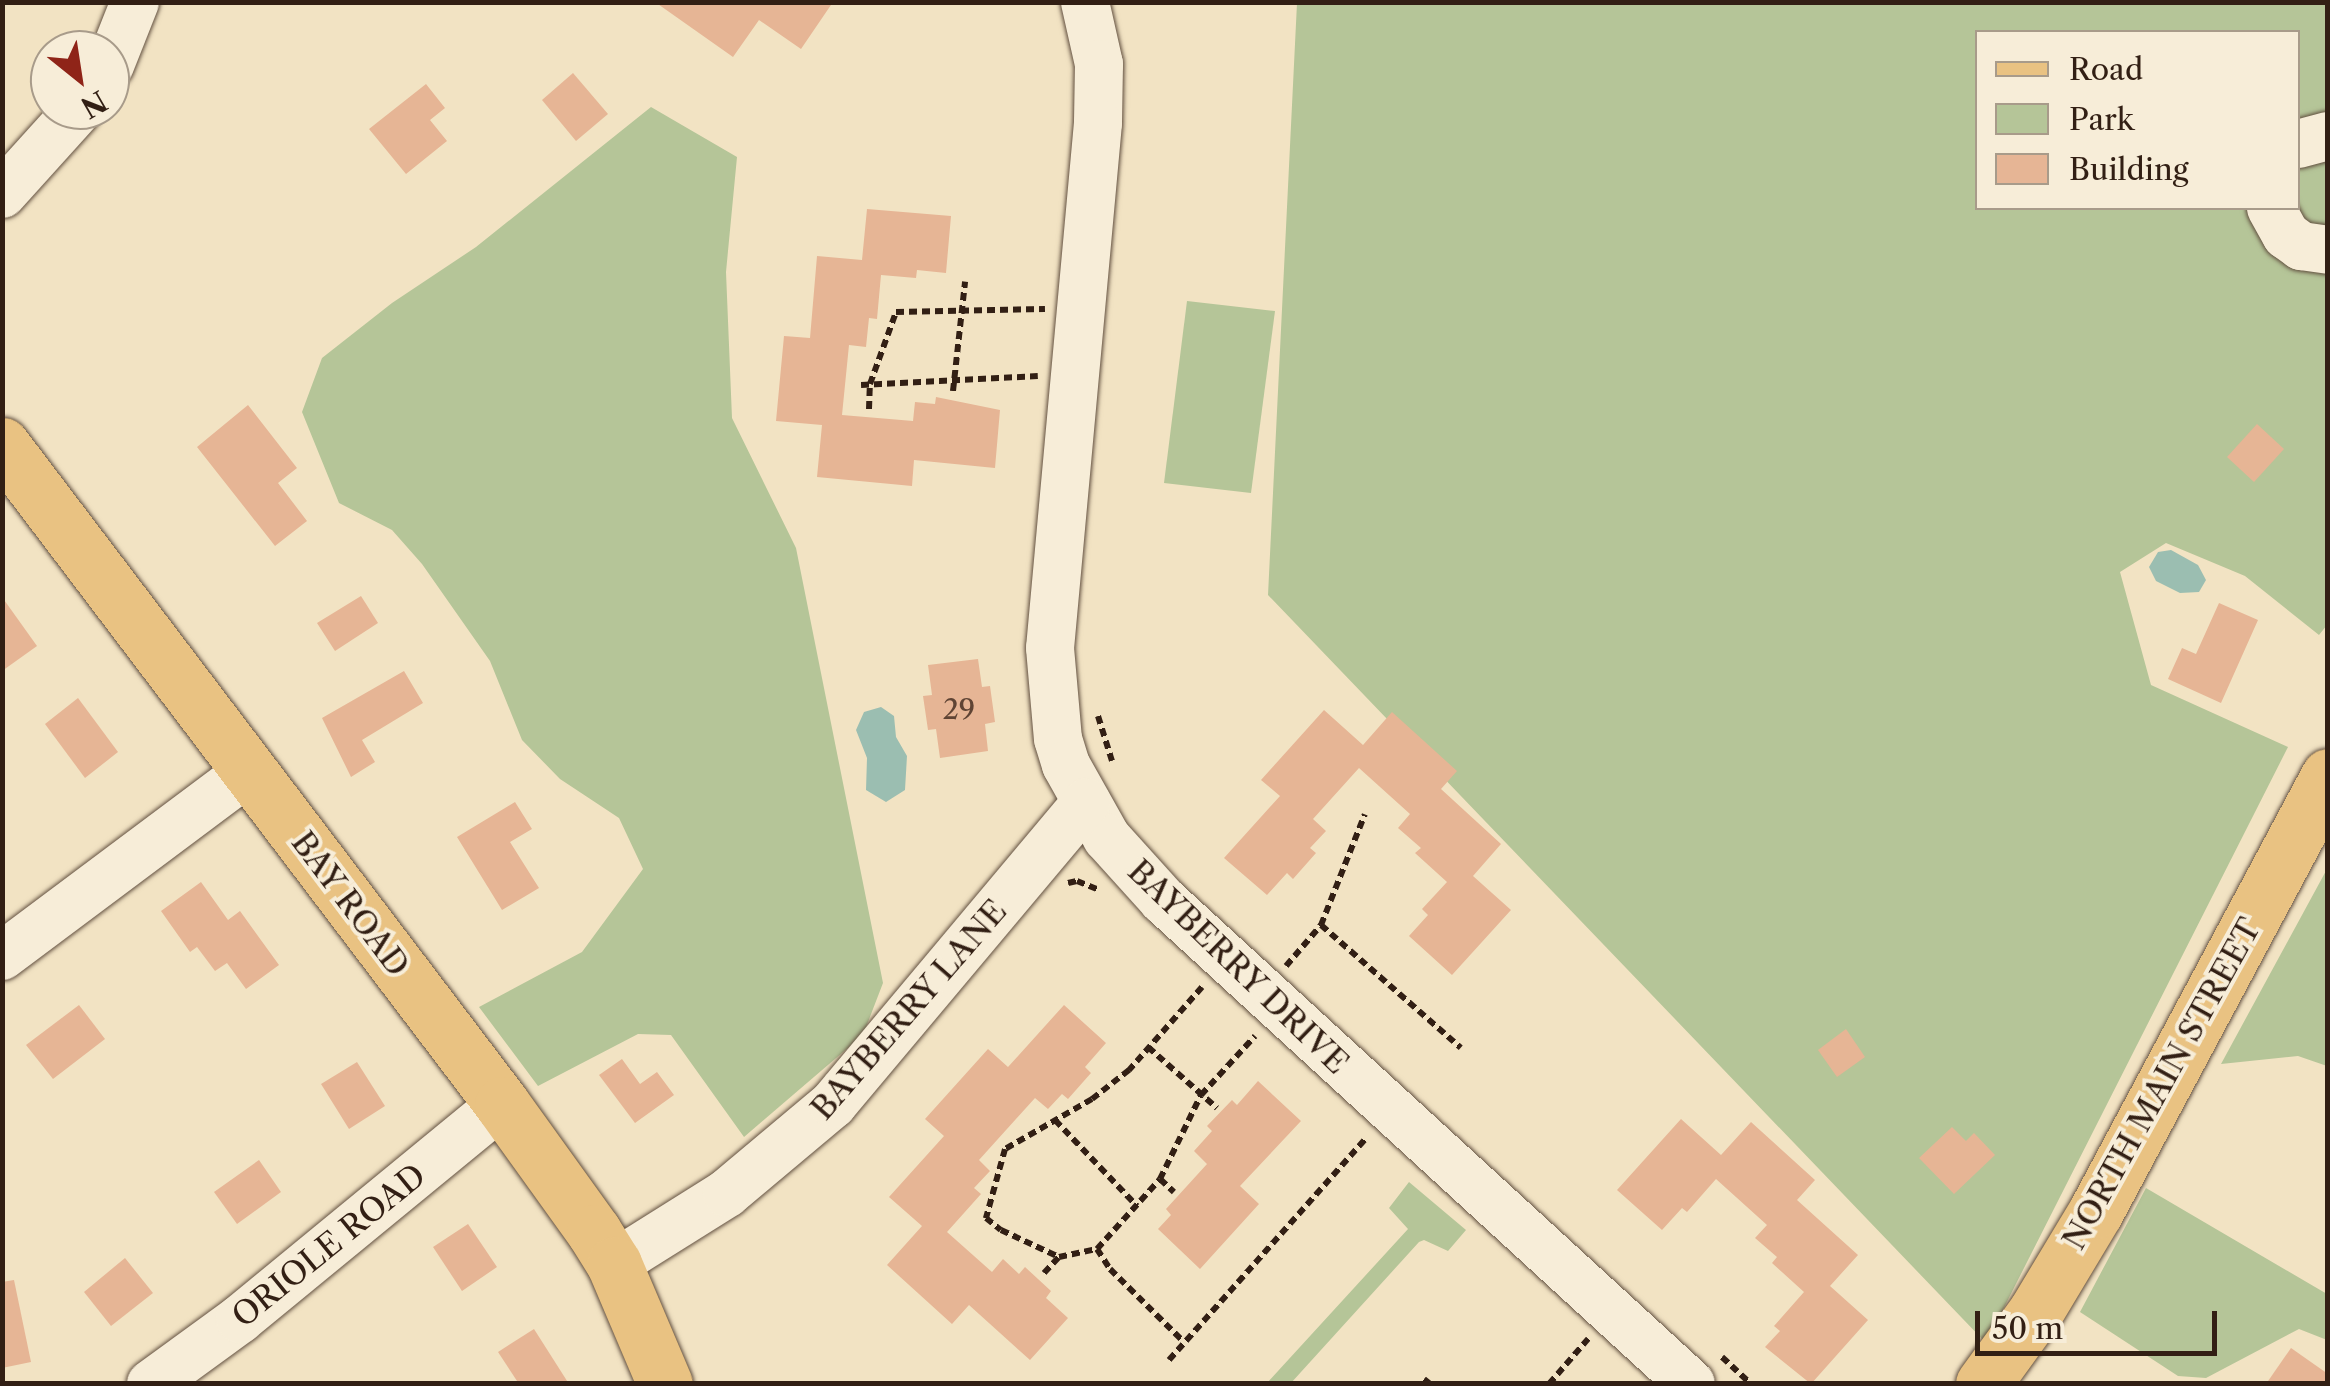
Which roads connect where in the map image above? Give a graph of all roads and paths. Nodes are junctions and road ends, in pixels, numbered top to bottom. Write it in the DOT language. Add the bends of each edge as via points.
graph roads {
  1 [pos="135,2"];
  2 [pos="1085,2"];
  3 [pos="124,30"];
  4 [pos="60,130"];
  5 [pos="2328,136"];
  6 [pos="2300,143"];
  7 [pos="2,194"];
  8 [pos="2272,210"];
  9 [pos="2328,250"];
  10 [pos="965,282"];
  11 [pos="963,308"];
  12 [pos="1046,309"];
  13 [pos="1040,376"];
  14 [pos="956,380"];
  15 [pos="866,384"];
  16 [pos="953,391"];
  17 [pos="868,409"];
  18 [pos="2,445"];
  19 [pos="1096,708"];
  20 [pos="249,771"];
  21 [pos="2328,776"];
  22 [pos="1100,788"];
  23 [pos="1365,814"];
  24 [pos="1061,884"];
  25 [pos="1110,900"];
  26 [pos="1321,925"];
  27 [pos="1274,952"];
  28 [pos="2,956"];
  29 [pos="1284,968"];
  30 [pos="1188,973"];
  31 [pos="1300,978"];
  32 [pos="1202,986"];
  33 [pos="1216,999"];
  34 [pos="1242,1024"];
  35 [pos="1256,1036"];
  36 [pos="1148,1047"];
  37 [pos="1461,1048"];
  38 [pos="1269,1049"];
  39 [pos="1201,1095"];
  40 [pos="502,1104"];
  41 [pos="1217,1108"];
  42 [pos="1055,1120"];
  43 [pos="1377,1150"];
  44 [pos="1160,1179"];
  45 [pos="1174,1192"];
  46 [pos="1137,1206"];
  47 [pos="1097,1249"];
  48 [pos="1059,1257"];
  49 [pos="614,1264"];
  50 [pos="1044,1273"];
  51 [pos="1588,1338"];
  52 [pos="1184,1342"];
  53 [pos="1169,1360"];
  54 [pos="1699,1364"];
  55 [pos="151,1384"];
  56 [pos="665,1384"];
  57 [pos="1549,1384"];
  58 [pos="1750,1384"];
  59 [pos="1983,1384"];
  1 -- 3 [label="street"];
  2 -- 22 [label="street, BAYBERRY DRIVE" via="1096,40 1098,123 1050,666 1058,739"];
  4 -- 7 [label="street"];
  5 -- 6 [label="street"];
  8 -- 9 [label="street" via="2286,235"];
  10 -- 11 [label="path"];
  11 -- 12 [label="path"];
  11 -- 14 [label="path"];
  11 -- 15 [label="path" via="896,312"];
  13 -- 14 [label="path"];
  14 -- 15 [label="path"];
  14 -- 16 [label="path"];
  15 -- 17 [label="path"];
  18 -- 20 [label="main road, BAY ROAD"];
  19 -- 22 [label="path"];
  20 -- 28 [label="street"];
  20 -- 40 [label="main road, BAY ROAD"];
  21 -- 59 [label="main road, NORTH MAIN STREET" via="2096,1210"];
  22 -- 49 [label="street, BAYBERRY LANE" via="833,1104 727,1193"];
  22 -- 54 [label="street, BAYBERRY DRIVE" via="1120,854 1163,900"];
  23 -- 26 [label="path"];
  24 -- 25 [label="path" via="1077,882"];
  26 -- 29 [label="path"];
  26 -- 37 [label="path"];
  27 -- 29 [label="path"];
  29 -- 31 [label="path"];
  30 -- 32 [label="path"];
  32 -- 33 [label="path"];
  32 -- 36 [label="path"];
  34 -- 35 [label="path"];
  35 -- 38 [label="path"];
  35 -- 39 [label="path"];
  36 -- 39 [label="path"];
  36 -- 42 [label="path" via="1116,1080"];
  39 -- 41 [label="path"];
  39 -- 44 [label="path"];
  40 -- 49 [label="main road, BAY ROAD"];
  40 -- 55 [label="street, ORIOLE ROAD"];
  42 -- 46 [label="path"];
  42 -- 48 [label="path" via="1005,1149 986,1218"];
  43 -- 52 [label="path" via="1364,1138"];
  44 -- 45 [label="path"];
  44 -- 46 [label="path"];
  46 -- 47 [label="path"];
  47 -- 48 [label="path"];
  47 -- 52 [label="path"];
  48 -- 50 [label="path"];
  49 -- 56 [label="main road, BAY ROAD"];
  51 -- 57 [label="path"];
  52 -- 53 [label="path"];
  54 -- 58 [label="path"];
}
